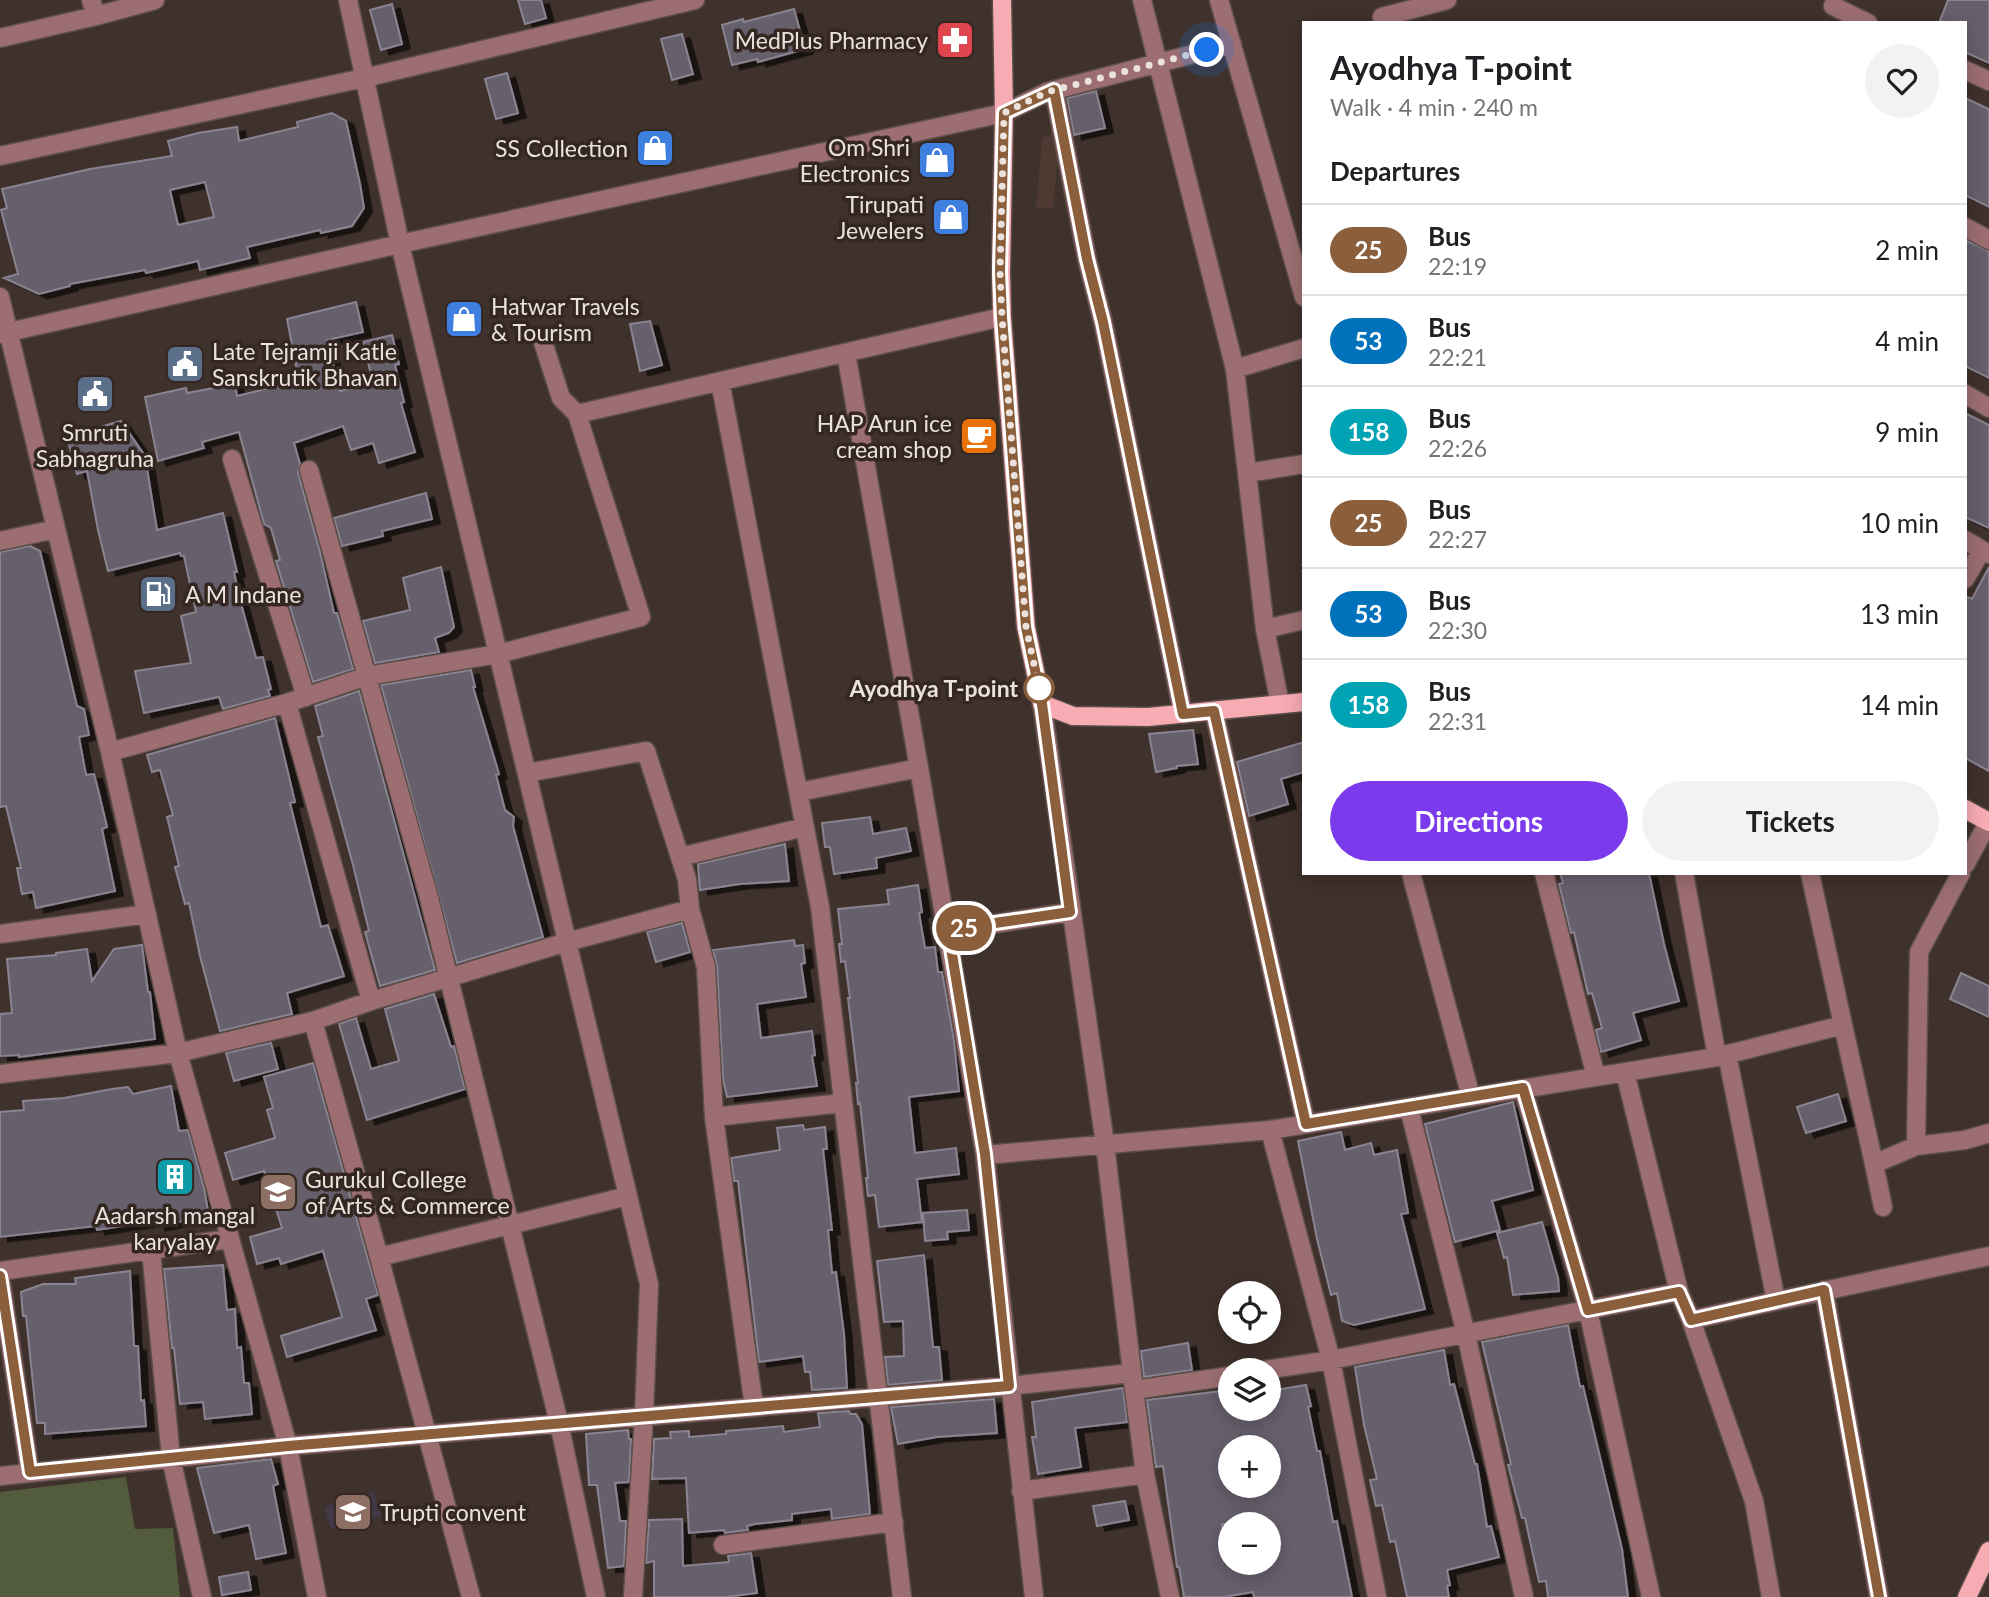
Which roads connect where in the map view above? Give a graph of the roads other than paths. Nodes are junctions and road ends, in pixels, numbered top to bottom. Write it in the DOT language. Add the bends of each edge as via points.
graph roads {
  1 [pos="155,0"];
  2 [pos="348,0"];
  3 [pos="695,0"];
  4 [pos="1002,0"];
  5 [pos="1142,0"];
  6 [pos="1219,0"];
  7 [pos="1447,0"];
  8 [pos="94,8"];
  9 [pos="1831,10"];
  10 [pos="1381,13"];
  11 [pos="1862,21"];
  12 [pos="0,38"];
  13 [pos="1232,44"];
  14 [pos="1157,61"];
  15 [pos="1967,70"];
  16 [pos="364,78"];
  17 [pos="1989,81"];
  18 [pos="1054,90"];
  19 [pos="1004,113"];
  20 [pos="0,156"];
  21 [pos="1967,228"];
  22 [pos="1989,240"];
  23 [pos="400,244"];
  24 [pos="1302,290"];
  25 [pos="0,297"];
  26 [pos="1002,317"];
  27 [pos="4,333"];
  28 [pos="543,342"];
  29 [pos="1302,349"];
  30 [pos="846,353"];
  31 [pos="1235,369"];
  32 [pos="720,381"];
  33 [pos="1967,395"];
  34 [pos="1989,408"];
  35 [pos="577,414"];
  36 [pos="232,459"];
  37 [pos="1302,464"];
  38 [pos="309,470"];
  39 [pos="1247,473"];
  40 [pos="56,529"];
  41 [pos="0,541"];
  42 [pos="1967,541"];
  43 [pos="1986,552"];
  44 [pos="1967,576"];
  45 [pos="1302,620"];
  46 [pos="1265,629"];
  47 [pos="498,654"];
  48 [pos="367,676"];
  49 [pos="306,696"];
  50 [pos="287,702"];
  51 [pos="1302,702"];
  52 [pos="1042,704"];
  53 [pos="1280,705"];
  54 [pos="1214,711"];
  55 [pos="1183,714"];
  56 [pos="110,752"];
  57 [pos="919,768"];
  58 [pos="527,773"];
  59 [pos="799,792"];
  60 [pos="1967,810"];
  61 [pos="1989,821"];
  62 [pos="805,827"];
  63 [pos="680,858"];
  64 [pos="1967,861"];
  65 [pos="1412,875"];
  66 [pos="1545,875"];
  67 [pos="1684,875"];
  68 [pos="1810,875"];
  69 [pos="1960,875"];
  70 [pos="690,909"];
  71 [pos="1070,912"];
  72 [pos="147,914"];
  73 [pos="948,930"];
  74 [pos="0,934"];
  75 [pos="567,942"];
  76 [pos="449,979"];
  77 [pos="371,1001"];
  78 [pos="313,1021"];
  79 [pos="1843,1025"];
  80 [pos="178,1053"];
  81 [pos="1722,1056"];
  82 [pos="1625,1072"];
  83 [pos="0,1074"];
  84 [pos="1596,1077"];
  85 [pos="1523,1088"];
  86 [pos="1471,1097"];
  87 [pos="842,1103"];
  88 [pos="1409,1108"];
  89 [pos="714,1117"];
  90 [pos="1306,1124"];
  91 [pos="1270,1130"];
  92 [pos="1989,1133"];
  93 [pos="1105,1144"];
  94 [pos="1916,1146"];
  95 [pos="985,1154"];
  96 [pos="1874,1164"];
  97 [pos="628,1196"];
  98 [pos="1883,1208"];
  99 [pos="510,1225"];
  100 [pos="229,1238"];
  101 [pos="151,1251"];
  102 [pos="379,1256"];
  103 [pos="1989,1256"];
  104 [pos="0,1273"];
  105 [pos="1824,1290"];
  106 [pos="1679,1292"];
  107 [pos="1776,1301"];
  108 [pos="1588,1310"];
  109 [pos="1691,1320"];
  110 [pos="1466,1334"];
  111 [pos="1331,1360"];
  112 [pos="1281,1368"];
  113 [pos="1218,1377"];
  114 [pos="1133,1381"];
  115 [pos="1009,1386"];
  116 [pos="877,1397"];
  117 [pos="754,1407"];
  118 [pos="644,1416"];
  119 [pos="559,1423"];
  120 [pos="427,1434"];
  121 [pos="288,1446"];
  122 [pos="171,1458"];
  123 [pos="30,1472"];
  124 [pos="1145,1474"];
  125 [pos="0,1476"];
  126 [pos="1021,1491"];
  127 [pos="894,1522"];
  128 [pos="723,1545"];
  129 [pos="1989,1551"];
  130 [pos="202,1597"];
  131 [pos="317,1597"];
  132 [pos="471,1597"];
  133 [pos="596,1597"];
  134 [pos="633,1597"];
  135 [pos="902,1597"];
  136 [pos="1034,1597"];
  137 [pos="1170,1597"];
  138 [pos="1377,1597"];
  139 [pos="1524,1597"];
  140 [pos="1651,1597"];
  141 [pos="1771,1597"];
  142 [pos="1879,1597"];
  143 [pos="1967,1597"];
  1 -- 8 [label="street"];
  2 -- 16 [label="street"];
  3 -- 16 [label="street"];
  4 -- 19 [label="main road"];
  5 -- 14 [label="street"];
  6 -- 13 [label="street"];
  7 -- 10 [label="street"];
  8 -- 12 [label="street"];
  9 -- 11 [label="street"];
  13 -- 14 [label="street"];
  13 -- 24 [label="street"];
  14 -- 18 [label="street"];
  14 -- 31 [label="street"];
  15 -- 17 [label="street"];
  16 -- 20 [label="street"];
  16 -- 23 [label="street"];
  18 -- 19 [label="street"];
  18 -- 55 [label="street"];
  19 -- 23 [label="street"];
  19 -- 26 [label="main road"];
  21 -- 22 [label="street"];
  23 -- 27 [label="street"];
  23 -- 47 [label="street"];
  25 -- 27 [label="street"];
  26 -- 30 [label="street"];
  26 -- 52 [label="main road" via="1026,627"];
  27 -- 40 [label="street"];
  28 -- 35 [label="street" via="561,398"];
  29 -- 31 [label="street"];
  30 -- 32 [label="street"];
  30 -- 57 [label="street"];
  31 -- 39 [label="street"];
  32 -- 35 [label="street"];
  32 -- 59 [label="street"];
  33 -- 34 [label="street"];
  35 -- 47 [label="street" via="641,617"];
  36 -- 49 [label="street"];
  37 -- 39 [label="street"];
  38 -- 48 [label="street"];
  39 -- 46 [label="street"];
  40 -- 41 [label="street"];
  40 -- 56 [label="street"];
  42 -- 43 [label="street"];
  43 -- 44 [label="street"];
  45 -- 46 [label="street"];
  46 -- 53 [label="street"];
  47 -- 48 [label="street"];
  47 -- 58 [label="street"];
  48 -- 49 [label="street"];
  48 -- 76 [label="street"];
  49 -- 50 [label="street"];
  50 -- 56 [label="street"];
  50 -- 77 [label="street"];
  51 -- 53 [label="main road"];
  52 -- 55 [label="main road" via="1073,716"];
  52 -- 71 [label="street"];
  53 -- 54 [label="main road"];
  54 -- 55 [label="main road"];
  54 -- 90 [label="street"];
  56 -- 72 [label="street"];
  57 -- 59 [label="street"];
  57 -- 73 [label="street"];
  58 -- 63 [label="street" via="646,751"];
  58 -- 75 [label="street"];
  59 -- 62 [label="street"];
  60 -- 61 [label="main road"];
  61 -- 64 [label="street"];
  62 -- 63 [label="street"];
  62 -- 87 [label="street" via="820,907"];
  63 -- 70 [label="street"];
  65 -- 86 [label="street"];
  66 -- 84 [label="street"];
  67 -- 81 [label="street"];
  68 -- 79 [label="street"];
  69 -- 94 [label="street" via="1919,952"];
  70 -- 75 [label="street"];
  70 -- 89 [label="street" via="705,967"];
  71 -- 73 [label="street"];
  71 -- 93 [label="street"];
  72 -- 74 [label="street"];
  72 -- 80 [label="street"];
  73 -- 95 [label="street"];
  75 -- 76 [label="street"];
  75 -- 97 [label="street"];
  76 -- 77 [label="street"];
  76 -- 99 [label="street"];
  77 -- 78 [label="street"];
  78 -- 80 [label="street"];
  78 -- 102 [label="street"];
  79 -- 81 [label="street"];
  79 -- 96 [label="street"];
  80 -- 83 [label="street"];
  80 -- 100 [label="street"];
  81 -- 82 [label="street"];
  81 -- 107 [label="street"];
  82 -- 84 [label="street"];
  82 -- 106 [label="street"];
  84 -- 85 [label="street"];
  85 -- 86 [label="street"];
  85 -- 108 [label="street"];
  86 -- 88 [label="street"];
  87 -- 89 [label="street"];
  87 -- 116 [label="street"];
  88 -- 90 [label="street"];
  88 -- 110 [label="street"];
  89 -- 117 [label="street"];
  90 -- 91 [label="street"];
  91 -- 93 [label="street"];
  91 -- 111 [label="street"];
  92 -- 94 [label="street"];
  93 -- 95 [label="street"];
  93 -- 114 [label="street"];
  94 -- 96 [label="street"];
  95 -- 115 [label="street"];
  96 -- 98 [label="street"];
  97 -- 99 [label="street"];
  97 -- 118 [label="street" via="649,1284"];
  99 -- 102 [label="street"];
  99 -- 119 [label="street"];
  100 -- 101 [label="street"];
  100 -- 121 [label="street"];
  101 -- 104 [label="street"];
  101 -- 122 [label="street"];
  102 -- 120 [label="street"];
  103 -- 105 [label="street"];
  104 -- 123 [label="street"];
  105 -- 107 [label="street"];
  105 -- 142 [label="street"];
  106 -- 108 [label="street"];
  106 -- 109 [label="street"];
  107 -- 109 [label="street"];
  108 -- 110 [label="street"];
  108 -- 140 [label="street"];
  109 -- 141 [label="street" via="1754,1501"];
  110 -- 111 [label="street"];
  110 -- 139 [label="street"];
  111 -- 112 [label="street"];
  111 -- 138 [label="street"];
  113 -- 114 [label="street"];
  114 -- 115 [label="street"];
  114 -- 124 [label="street"];
  115 -- 116 [label="street"];
  115 -- 126 [label="street"];
  116 -- 117 [label="street"];
  116 -- 127 [label="street"];
  117 -- 118 [label="street"];
  118 -- 119 [label="street"];
  118 -- 134 [label="street"];
  119 -- 120 [label="street"];
  119 -- 133 [label="street"];
  120 -- 121 [label="street"];
  120 -- 132 [label="street"];
  121 -- 122 [label="street"];
  121 -- 131 [label="street"];
  122 -- 123 [label="street"];
  122 -- 130 [label="street"];
  123 -- 125 [label="street"];
  124 -- 126 [label="street"];
  124 -- 137 [label="street"];
  126 -- 136 [label="street"];
  127 -- 128 [label="street"];
  127 -- 135 [label="street"];
  129 -- 143 [label="main road"];
}
